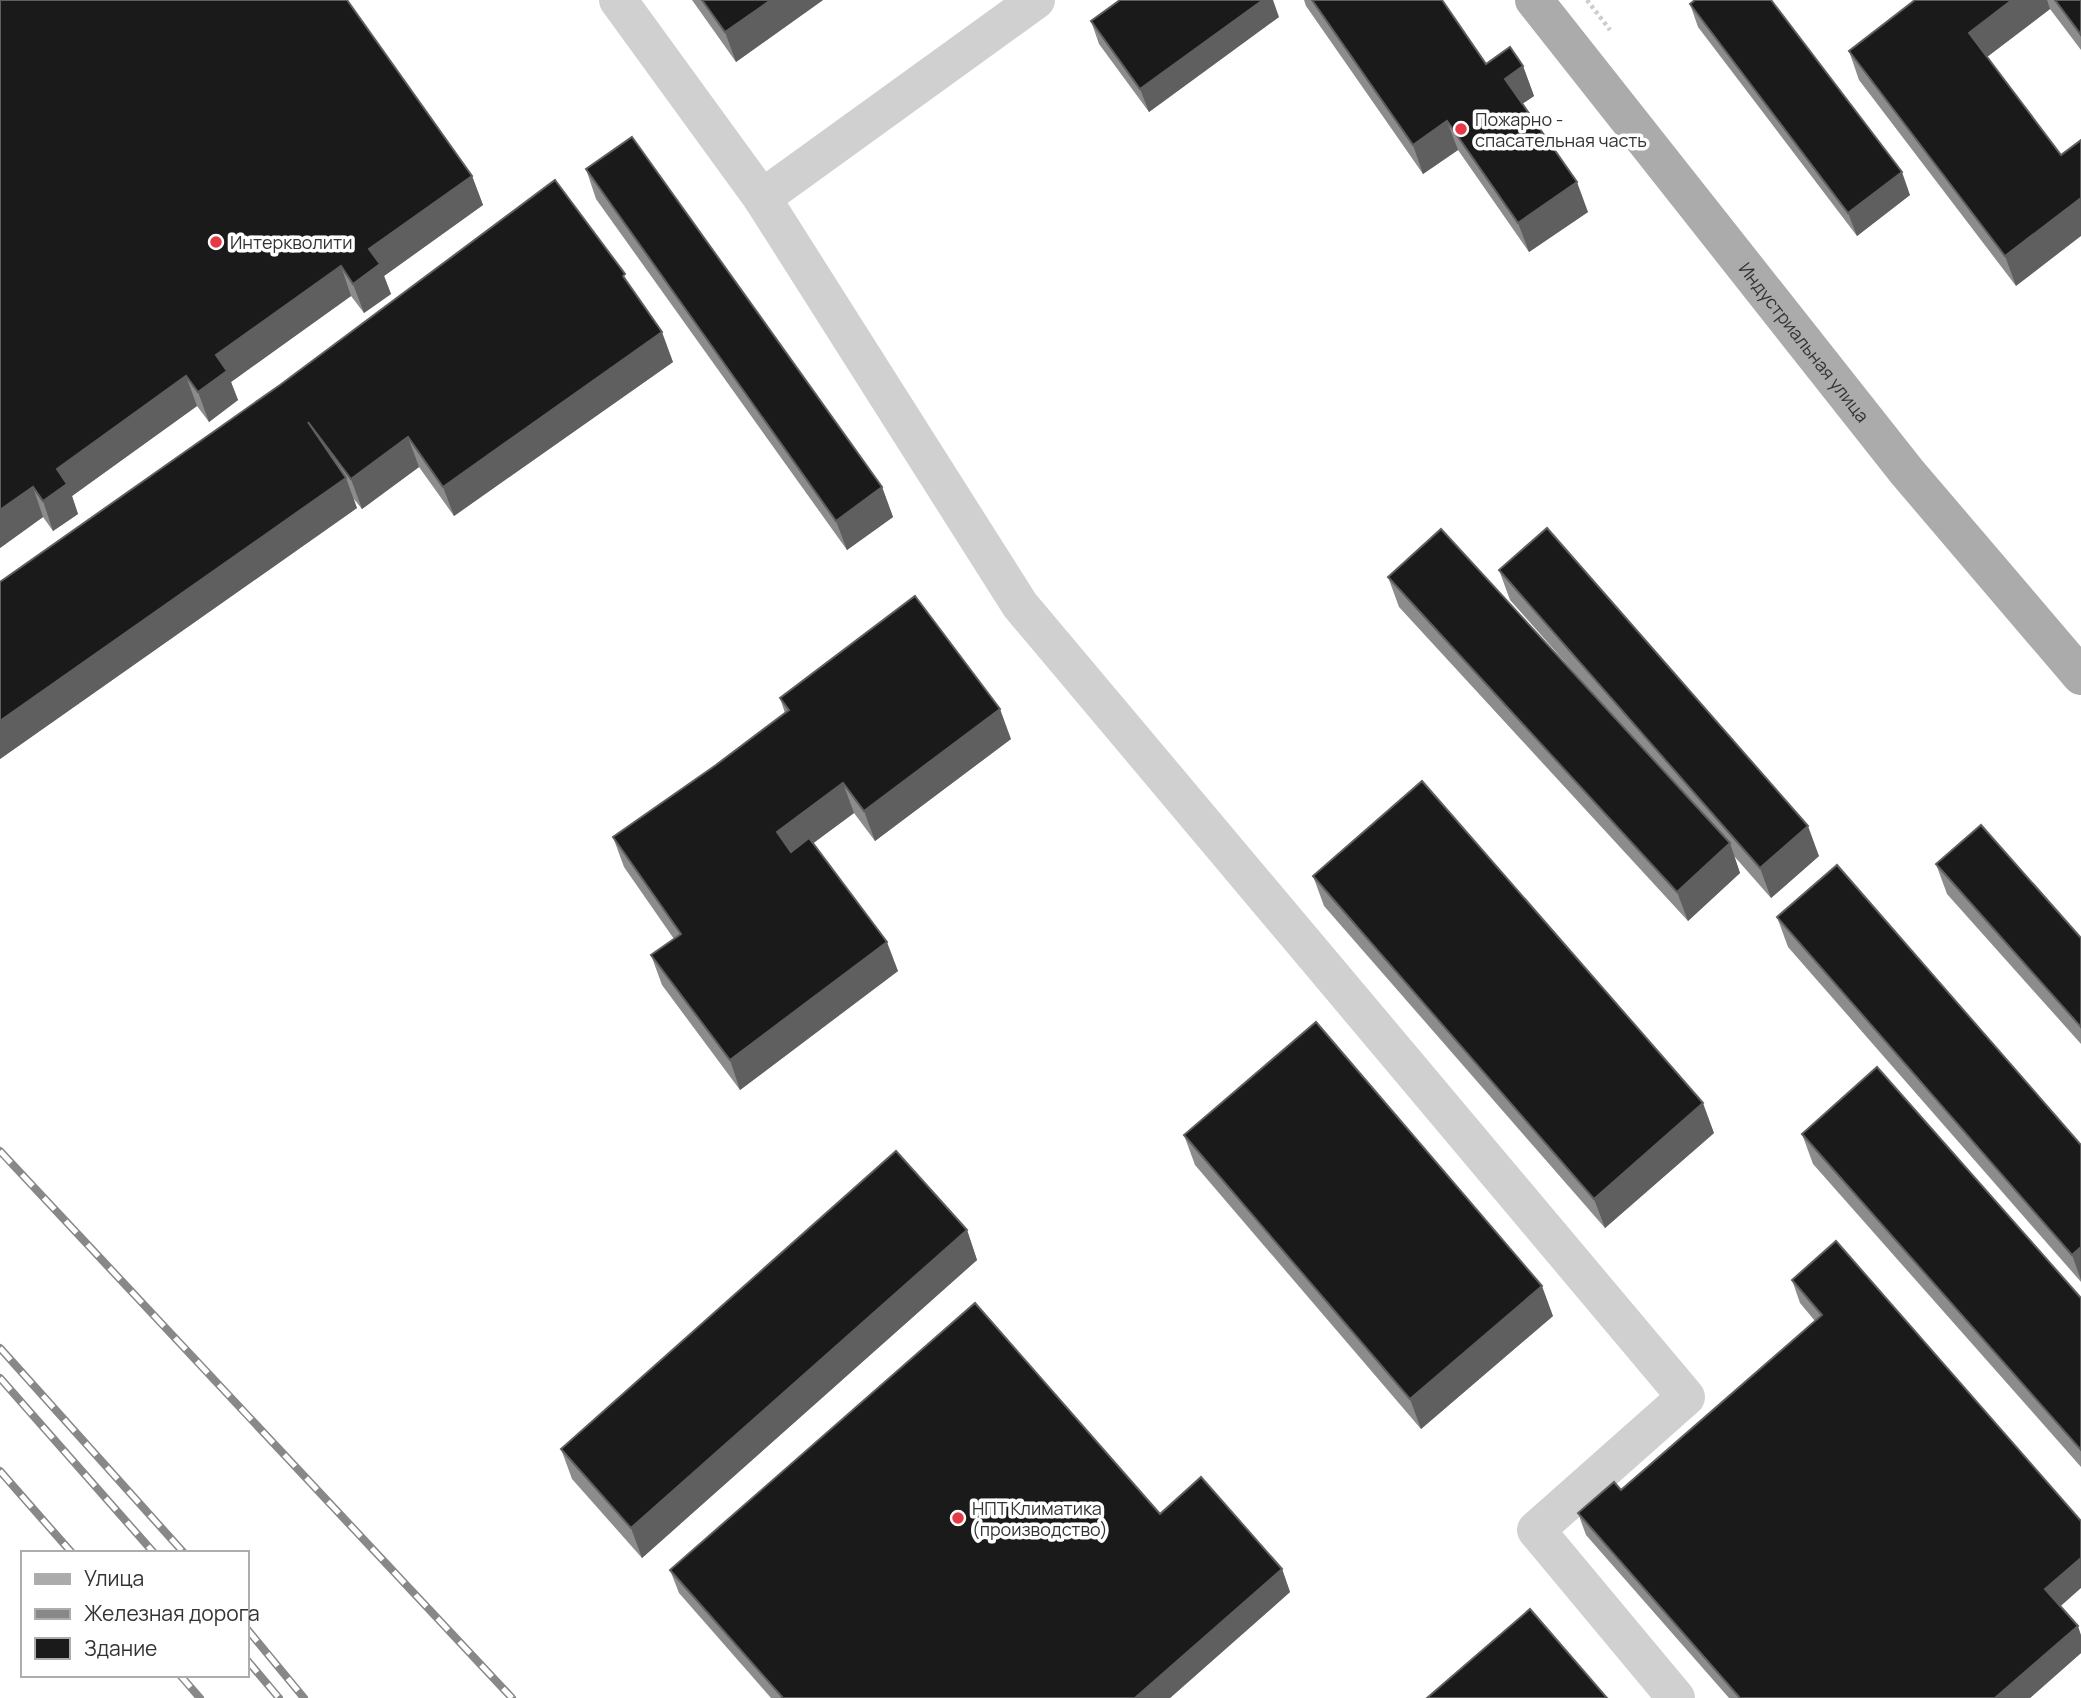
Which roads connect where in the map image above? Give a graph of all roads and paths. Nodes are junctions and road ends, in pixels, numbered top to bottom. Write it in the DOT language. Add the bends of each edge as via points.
graph roads {
  1 [pos="618,0"];
  2 [pos="1036,0"];
  3 [pos="1534,0"];
  4 [pos="762,198"];
  5 [pos="2081,676"];
  6 [pos="1676,1698"];
  1 -- 4 [label="lane"];
  2 -- 4 [label="lane"];
  3 -- 5 [label="main road, Индустриальная улица" via="1907,472"];
  4 -- 6 [label="lane" via="1020,605 1686,1397 1536,1530"];
}
